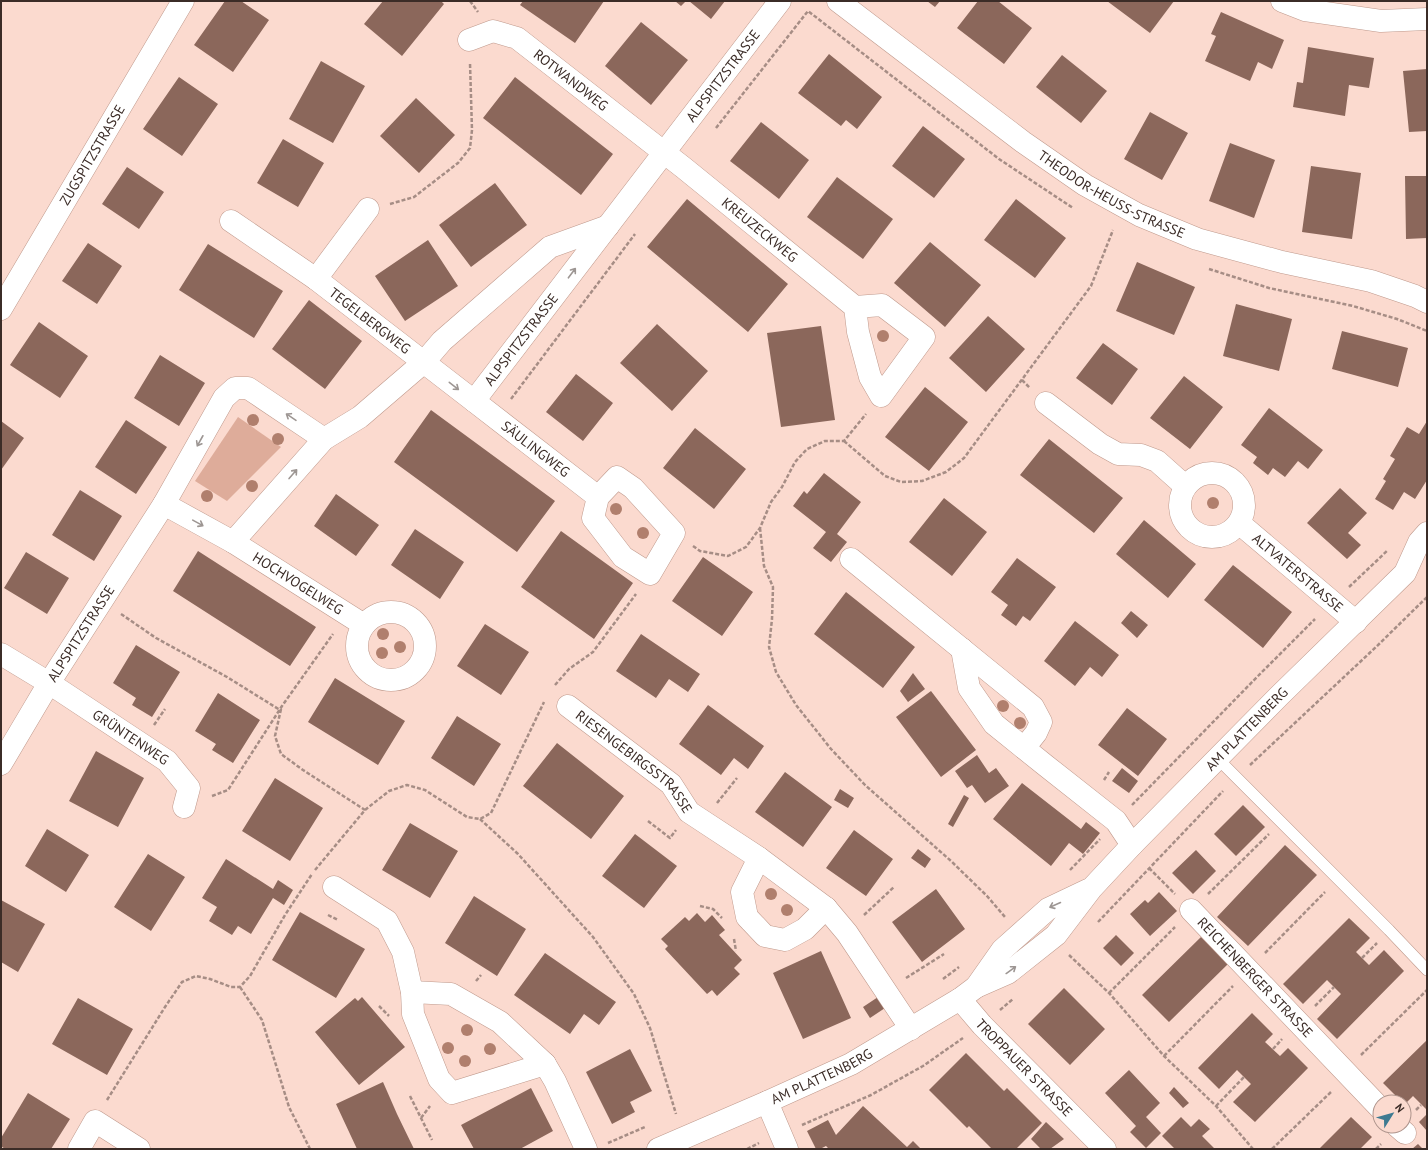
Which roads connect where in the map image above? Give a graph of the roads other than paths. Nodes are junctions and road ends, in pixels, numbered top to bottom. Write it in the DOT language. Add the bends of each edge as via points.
graph roads {
  1 [pos="183,1"];
  2 [pos="780,1"];
  3 [pos="838,1"];
  4 [pos="1282,1"];
  5 [pos="1427,19"];
  6 [pos="469,40"];
  7 [pos="664,153"];
  8 [pos="368,209"];
  9 [pos="231,221"];
  10 [pos="608,226"];
  11 [pos="316,279"];
  12 [pos="1427,302"];
  13 [pos="855,308"];
  14 [pos="1,310"];
  15 [pos="424,362"];
  16 [pos="474,401"];
  17 [pos="1046,403"];
  18 [pos="324,439"];
  19 [pos="1185,486"];
  20 [pos="598,497"];
  21 [pos="164,504"];
  22 [pos="1239,523"];
  23 [pos="1427,533"];
  24 [pos="233,542"];
  25 [pos="851,559"];
  26 [pos="1427,564"];
  27 [pos="1405,573"];
  28 [pos="356,620"];
  29 [pos="1356,622"];
  30 [pos="962,649"];
  31 [pos="1,654"];
  32 [pos="49,683"];
  33 [pos="568,706"];
  34 [pos="1024,748"];
  35 [pos="1217,758"];
  36 [pos="1,764"];
  37 [pos="184,807"];
  38 [pos="1132,844"];
  39 [pos="759,858"];
  40 [pos="334,887"];
  41 [pos="826,908"];
  42 [pos="1191,910"];
  43 [pos="1427,970"];
  44 [pos="412,992"];
  45 [pos="968,993"];
  46 [pos="911,1029"];
  47 [pos="545,1064"];
  48 [pos="1372,1100"];
  49 [pos="767,1102"];
  50 [pos="1091,1142"];
  51 [pos="593,1148"];
  52 [pos="79,1149"];
  53 [pos="139,1149"];
  54 [pos="658,1149"];
  55 [pos="787,1149"];
  56 [pos="1105,1149"];
  1 -- 14 [label="street, ZUGSPITZSTRASSE"];
  2 -- 7 [label="street, ALPSPITZSTRASSE"];
  3 -- 12 [label="street, THEODOR-HEUSS-STRASSE" via="1029,147 1085,186 1140,215 1197,239 1282,262 1371,281"];
  4 -- 5 [label="street" via="1305,10 1381,21"];
  6 -- 7 [label="street, ROTWANDWEG" via="493,31 517,38"];
  7 -- 10 [label="street, ALPSPITZSTRASSE"];
  7 -- 13 [label="street, KREUZECKWEG"];
  8 -- 11 [label="street, TEGELBERGWEG"];
  9 -- 11 [label="street, TEGELBERGWEG"];
  10 -- 15 [label="street" via="550,247 442,341"];
  16 -- 10 [label="street, ALPSPITZSTRASSE, one-way"];
  11 -- 15 [label="street, TEGELBERGWEG"];
  13 -- 13 [label="street" via="858,332 870,377 881,396 924,337 882,304"];
  15 -- 16 [label="street, one-way"];
  15 -- 18 [label="street" via="360,417"];
  16 -- 20 [label="street, SÄULINGWEG"];
  17 -- 19 [label="street" via="1100,444 1118,454 1141,455 1157,460"];
  18 -- 21 [label="street, ALPSPITZSTRASSE, one-way" via="248,388 235,388 224,398"];
  24 -- 18 [label="street, one-way"];
  19 -- 22 [label="street, ALTVATERSTRASSE" via="1203,473 1215,472 1235,481 1242,490 1244,502 1244,513"];
  19 -- 22 [label="street, ALTVATERSTRASSE" via="1180,495 1181,515 1193,531 1207,537 1222,536"];
  20 -- 20 [label="street" via="593,518 623,557 650,574 674,533 633,488 617,477"];
  21 -- 24 [label="street, one-way"];
  21 -- 32 [label="street, ALPSPITZSTRASSE"];
  22 -- 29 [label="street, ALTVATERSTRASSE"];
  23 -- 27 [label="street, AM PLATTENBERG" via="1419,542"];
  24 -- 28 [label="street, HOCHVOGELWEG"];
  25 -- 30 [label="street"];
  26 -- 27 [label="street, AM PLATTENBERG"];
  27 -- 29 [label="street, AM PLATTENBERG"];
  29 -- 35 [label="street, AM PLATTENBERG"];
  30 -- 34 [label="street" via="969,688 994,724"];
  30 -- 34 [label="street" via="1033,707 1041,722"];
  31 -- 32 [label="street"];
  32 -- 36 [label="street, ALPSPITZSTRASSE"];
  32 -- 37 [label="street, GRÜNTENWEG" via="167,761 189,788"];
  33 -- 39 [label="street, RIESENGEBIRGSSTRASSE" via="671,784 688,812"];
  34 -- 38 [label="street" via="1116,820"];
  35 -- 38 [label="street, AM PLATTENBERG"];
  35 -- 43 [label="lane"];
  38 -- 45 [label="street, AM PLATTENBERG" via="1091,889 1048,909 1002,950"];
  39 -- 41 [label="street, RIESENGEBIRGSSTRASSE"];
  39 -- 41 [label="street" via="742,892 747,917 765,936 785,940 805,929"];
  40 -- 44 [label="street" via="387,921 403,952"];
  41 -- 46 [label="street, RIESENGEBIRGSSTRASSE"];
  42 -- 48 [label="street, REICHENBERGER STRASSE"];
  44 -- 47 [label="street" via="451,994 500,1022"];
  44 -- 47 [label="street" via="413,1014 439,1079 452,1093"];
  45 -- 46 [label="street, AM PLATTENBERG"];
  45 -- 50 [label="street, TROPPAUER STRASSE" via="982,1025"];
  46 -- 49 [label="street, AM PLATTENBERG" via="851,1064"];
  47 -- 51 [label="street"];
  49 -- 54 [label="street, AM PLATTENBERG"];
  49 -- 55 [label="street"];
  50 -- 56 [label="street, TROPPAUER STRASSE"];
  52 -- 53 [label="street" via="94,1121"];
}
